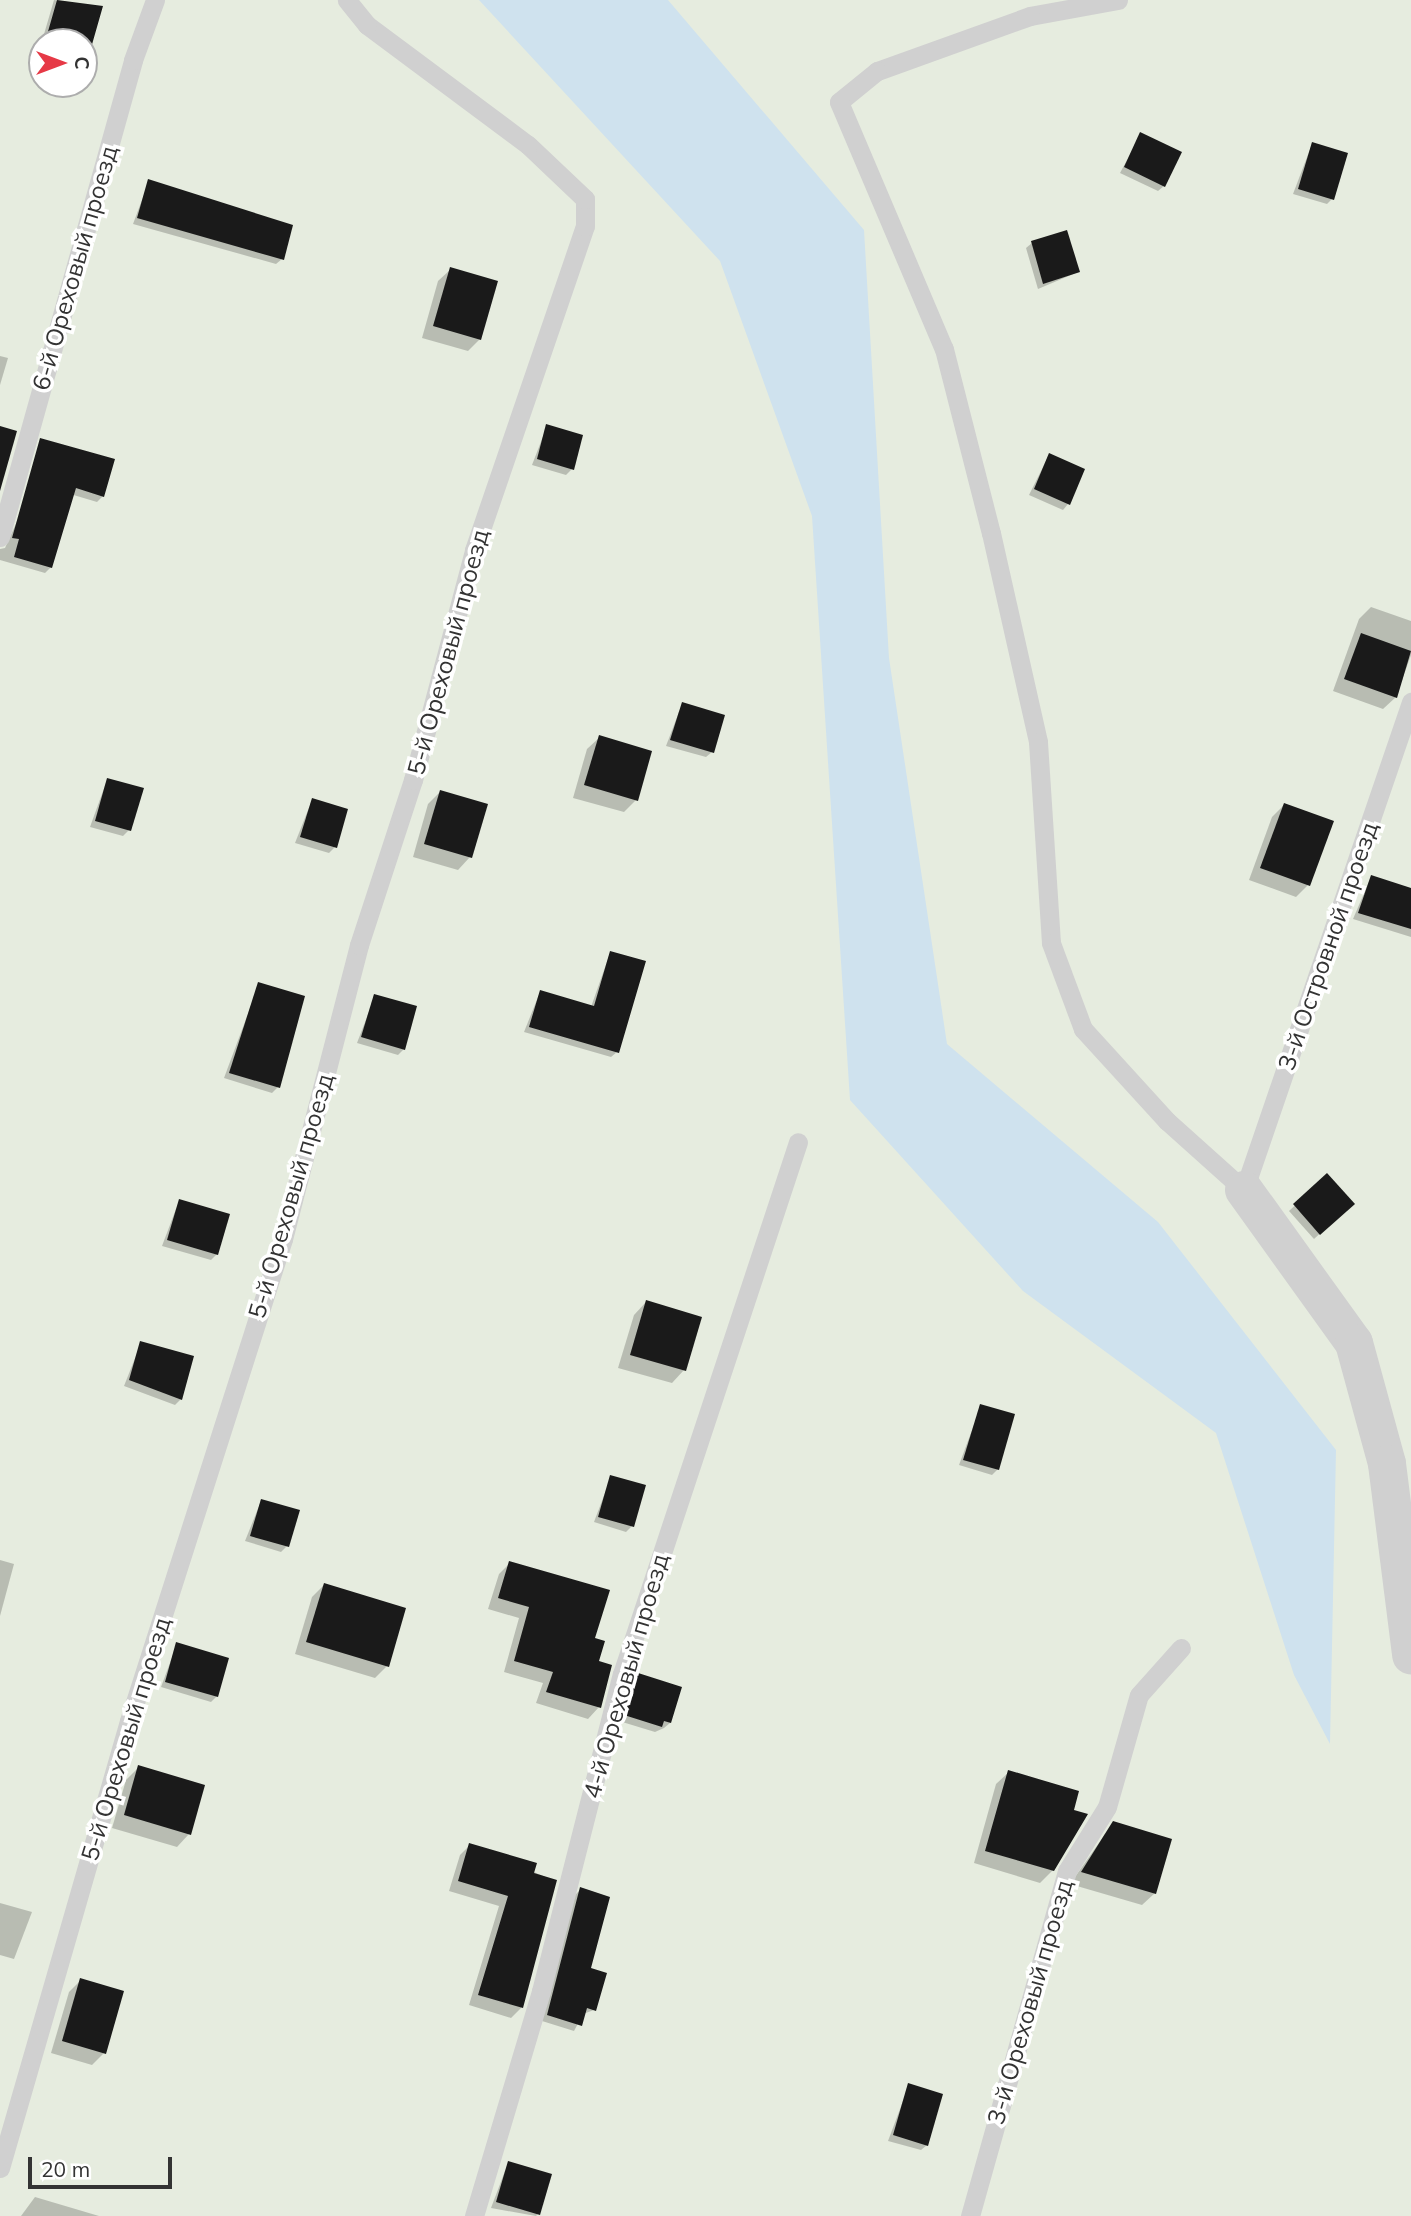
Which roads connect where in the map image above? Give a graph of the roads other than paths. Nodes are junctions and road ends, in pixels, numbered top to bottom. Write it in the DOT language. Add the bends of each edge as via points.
graph roads {
  1 [pos="155,0"];
  2 [pos="347,0"];
  3 [pos="1118,0"];
  4 [pos="0,537"];
  5 [pos="1411,702"];
  6 [pos="798,1142"];
  7 [pos="1244,1189"];
  8 [pos="1181,1648"];
  9 [pos="1411,1655"];
  10 [pos="0,2168"];
  11 [pos="474,2216"];
  12 [pos="970,2216"];
  1 -- 4 [label="lane, 6-й Ореховый проезд" via="133,60"];
  2 -- 10 [label="lane, 5-й Ореховый проезд" via="367,25 528,145 585,199 585,226 474,550 413,780 359,945 283,1239 129,1721"];
  3 -- 7 [label="lane" via="1030,16 877,71 839,102 944,349 974,467 1038,741 1055,955 1083,1029 1167,1121"];
  5 -- 7 [label="lane, 3-й Островной проезд"];
  6 -- 11 [label="lane, 4-й Ореховый проезд" via="622,1674 541,1991"];
  7 -- 9 [label="street" via="1354,1343 1387,1464"];
  8 -- 12 [label="lane, 3-й Ореховый проезд" via="1139,1695 1107,1807 1067,1871"];
}
